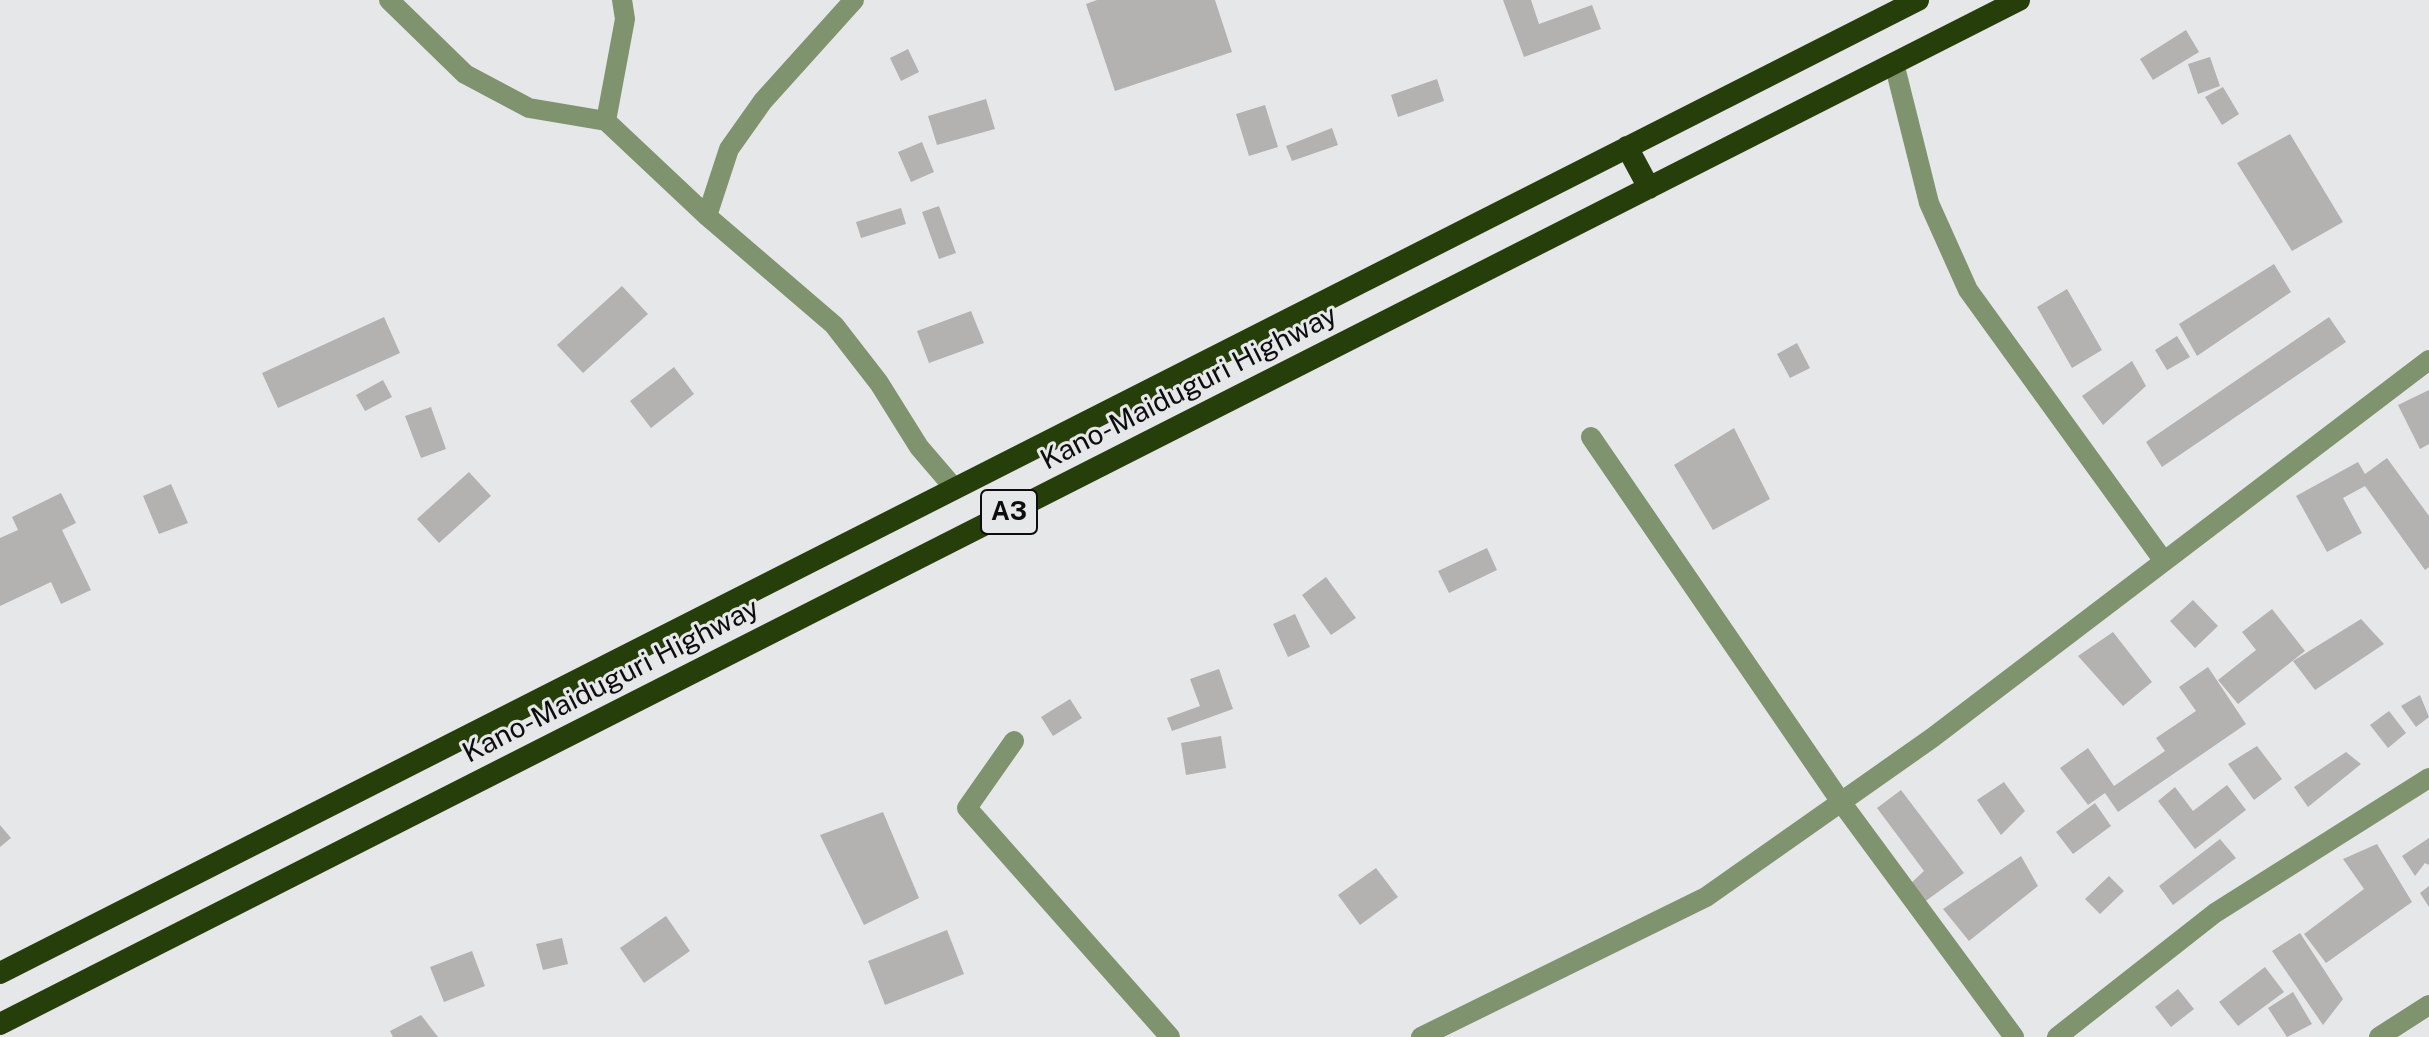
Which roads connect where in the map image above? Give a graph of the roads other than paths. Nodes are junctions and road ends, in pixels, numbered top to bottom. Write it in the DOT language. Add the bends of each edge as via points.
graph roads {
  1 [pos="389,0"];
  2 [pos="622,0"];
  3 [pos="854,0"];
  4 [pos="1918,0"];
  5 [pos="2019,0"];
  6 [pos="1894,63"];
  7 [pos="606,121"];
  8 [pos="1627,147"];
  9 [pos="1649,188"];
  10 [pos="707,216"];
  11 [pos="2429,360"];
  12 [pos="1591,437"];
  13 [pos="955,489"];
  14 [pos="2163,560"];
  15 [pos="1014,741"];
  16 [pos="2429,778"];
  17 [pos="1841,802"];
  18 [pos="0,973"];
  19 [pos="2429,1005"];
  20 [pos="0,1024"];
  21 [pos="1170,1037"];
  22 [pos="1421,1037"];
  23 [pos="2014,1037"];
  24 [pos="2057,1037"];
  25 [pos="2379,1037"];
  1 -- 7 [label="street" via="465,74 529,108"];
  2 -- 7 [label="street" via="625,19"];
  3 -- 10 [label="street" via="763,101 729,149"];
  4 -- 8 [label="highway, Kano-Maiduguri Highway / A3"];
  5 -- 6 [label="highway, Kano-Maiduguri Highway / A3"];
  6 -- 9 [label="highway, Kano-Maiduguri Highway / A3"];
  6 -- 14 [label="street" via="1929,203 1968,290"];
  7 -- 10 [label="street"];
  8 -- 9 [label="highway"];
  8 -- 13 [label="highway, Kano-Maiduguri Highway / A3"];
  9 -- 20 [label="highway, Kano-Maiduguri Highway / A3"];
  10 -- 13 [label="street" via="834,325 919,447"];
  11 -- 14 [label="street"];
  12 -- 17 [label="street"];
  13 -- 18 [label="highway, Kano-Maiduguri Highway / A3"];
  14 -- 17 [label="street"];
  15 -- 21 [label="street" via="967,808"];
  16 -- 24 [label="street" via="2215,913"];
  17 -- 22 [label="street" via="1706,897"];
  17 -- 23 [label="street"];
  19 -- 25 [label="street"];
}
